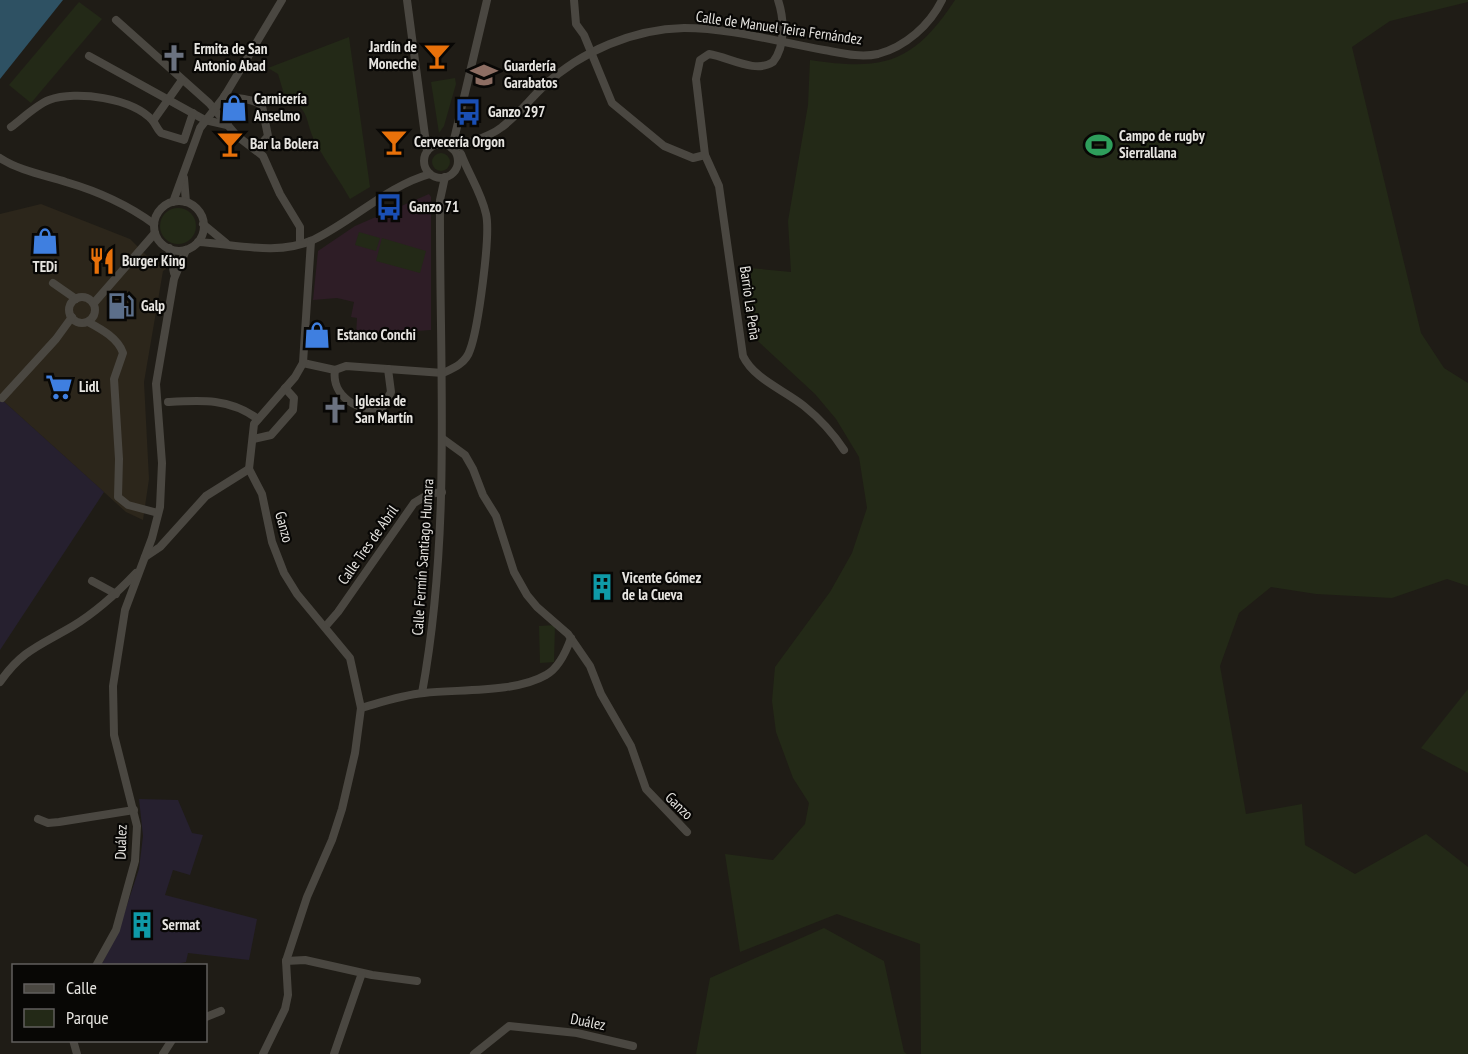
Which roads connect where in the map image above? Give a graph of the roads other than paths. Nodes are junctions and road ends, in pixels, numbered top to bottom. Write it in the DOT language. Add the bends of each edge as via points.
graph roads {
  1 [pos="282,0"];
  2 [pos="407,0"];
  3 [pos="487,0"];
  4 [pos="574,0"];
  5 [pos="778,0"];
  6 [pos="942,0"];
  7 [pos="116,20"];
  8 [pos="781,43"];
  9 [pos="89,56"];
  10 [pos="182,80"];
  11 [pos="224,96"];
  12 [pos="168,100"];
  13 [pos="216,107"];
  14 [pos="227,111"];
  15 [pos="459,112"];
  16 [pos="193,113"];
  17 [pos="205,120"];
  18 [pos="153,121"];
  19 [pos="228,125"];
  20 [pos="11,127"];
  21 [pos="456,128"];
  22 [pos="476,141"];
  23 [pos="256,150"];
  24 [pos="447,150"];
  25 [pos="705,155"];
  26 [pos="0,158"];
  27 [pos="424,166"];
  28 [pos="184,175"];
  29 [pos="432,176"];
  30 [pos="445,177"];
  31 [pos="414,178"];
  32 [pos="440,200"];
  33 [pos="173,202"];
  34 [pos="186,202"];
  35 [pos="132,208"];
  36 [pos="158,212"];
  37 [pos="203,224"];
  38 [pos="154,228"];
  39 [pos="311,241"];
  40 [pos="198,242"];
  41 [pos="226,244"];
  42 [pos="296,244"];
  43 [pos="166,247"];
  44 [pos="186,250"];
  45 [pos="140,252"];
  46 [pos="309,259"];
  47 [pos="174,279"];
  48 [pos="111,282"];
  49 [pos="55,285"];
  50 [pos="86,297"];
  51 [pos="73,302"];
  52 [pos="94,303"];
  53 [pos="95,314"];
  54 [pos="80,320"];
  55 [pos="103,330"];
  56 [pos="303,363"];
  57 [pos="388,369"];
  58 [pos="335,370"];
  59 [pos="443,373"];
  60 [pos="285,388"];
  61 [pos="2,398"];
  62 [pos="168,402"];
  63 [pos="258,419"];
  64 [pos="252,439"];
  65 [pos="442,439"];
  66 [pos="844,450"];
  67 [pos="249,469"];
  68 [pos="442,492"];
  69 [pos="158,513"];
  70 [pos="145,557"];
  71 [pos="140,569"];
  72 [pos="92,581"];
  73 [pos="113,596"];
  74 [pos="125,610"];
  75 [pos="325,627"];
  76 [pos="571,638"];
  77 [pos="0,682"];
  78 [pos="422,693"];
  79 [pos="361,708"];
  80 [pos="134,810"];
  81 [pos="38,819"];
  82 [pos="687,832"];
  83 [pos="286,961"];
  84 [pos="97,964"];
  85 [pos="362,973"];
  86 [pos="417,981"];
  87 [pos="221,1011"];
  88 [pos="207,1017"];
  89 [pos="633,1046"];
  90 [pos="263,1054"];
  91 [pos="334,1054"];
  92 [pos="474,1054"];
  1 -- 11 [label="street"];
  2 -- 24 [label="street" via="425,134"];
  3 -- 15 [label="street"];
  4 -- 25 [label="street" via="576,24 612,103 664,146 693,158"];
  5 -- 8 [label="street"];
  6 -- 8 [label="street, Calle de Manuel Teira Fernández" via="921,29 903,43 876,54 849,54"];
  7 -- 10 [label="street"];
  8 -- 22 [label="street, Calle de Manuel Teira Fernández" via="717,30 684,28 622,39 580,58 545,85 503,127"];
  8 -- 25 [label="street, Barrio La Peña" via="777,57 762,67 709,54 700,60 696,79"];
  9 -- 12 [label="street"];
  10 -- 12 [label="street"];
  10 -- 13 [label="street"];
  11 -- 13 [label="street"];
  11 -- 14 [label="street"];
  11 -- 23 [label="street" via="254,100 262,106 268,136"];
  12 -- 16 [label="street"];
  12 -- 18 [label="street"];
  13 -- 14 [label="street"];
  13 -- 17 [label="street"];
  13 -- 19 [label="street"];
  14 -- 19 [label="street"];
  15 -- 21 [label="street"];
  15 -- 24 [label="street"];
  16 -- 17 [label="street"];
  16 -- 18 [label="street" via="184,140 160,133"];
  17 -- 19 [label="street"];
  17 -- 28 [label="street"];
  18 -- 20 [label="street" via="120,103 74,94 47,100"];
  19 -- 23 [label="street"];
  21 -- 22 [label="street"];
  21 -- 24 [label="street"];
  22 -- 24 [label="street, Calle de Manuel Teira Fernández"];
  23 -- 42 [label="street" via="300,227"];
  24 -- 27 [label="street"];
  24 -- 30 [label="street" via="456,168"];
  24 -- 59 [label="street" via="479,191 488,228 470,351 457,367"];
  25 -- 66 [label="street, Barrio La Peña" via="719,186 743,356 756,372 804,406"];
  26 -- 35 [label="street" via="25,171 68,182"];
  27 -- 29 [label="street"];
  27 -- 31 [label="street"];
  28 -- 33 [label="street"];
  28 -- 34 [label="street"];
  29 -- 30 [label="street"];
  29 -- 31 [label="street"];
  29 -- 32 [label="street, Calle Fermín Santiago Humara"];
  30 -- 32 [label="street, Calle Fermín Santiago Humara"];
  31 -- 39 [label="street"];
  32 -- 59 [label="street, Calle Fermín Santiago Humara"];
  33 -- 34 [label="street"];
  33 -- 36 [label="street"];
  34 -- 37 [label="street" via="200,212"];
  35 -- 36 [label="street"];
  35 -- 38 [label="street"];
  36 -- 38 [label="street"];
  37 -- 40 [label="street"];
  37 -- 41 [label="street"];
  38 -- 43 [label="street"];
  38 -- 45 [label="street"];
  39 -- 42 [label="street"];
  39 -- 46 [label="street"];
  40 -- 41 [label="street"];
  40 -- 44 [label="street"];
  41 -- 42 [label="street" via="253,249"];
  42 -- 46 [label="street"];
  43 -- 44 [label="street"];
  43 -- 45 [label="street"];
  43 -- 47 [label="street" via="174,263"];
  44 -- 47 [label="street"];
  45 -- 48 [label="street"];
  46 -- 56 [label="street"];
  47 -- 69 [label="street" via="156,384 162,470"];
  48 -- 50 [label="street"];
  48 -- 52 [label="street"];
  49 -- 51 [label="street"];
  50 -- 51 [label="street"];
  50 -- 52 [label="street"];
  51 -- 54 [label="street"];
  52 -- 53 [label="street"];
  53 -- 54 [label="street"];
  53 -- 55 [label="street"];
  54 -- 55 [label="street"];
  54 -- 61 [label="street" via="56,339"];
  55 -- 69 [label="street" via="123,353 114,380 118,497 128,505"];
  56 -- 58 [label="street"];
  56 -- 60 [label="street"];
  57 -- 58 [label="street" via="346,366"];
  57 -- 58 [label="street" via="390,397 383,407 372,408 355,405 341,394 334,384"];
  57 -- 59 [label="street"];
  59 -- 65 [label="street, Calle Fermín Santiago Humara"];
  60 -- 63 [label="street"];
  60 -- 64 [label="street" via="294,398 293,410 271,435"];
  62 -- 63 [label="street" via="217,401 239,406"];
  63 -- 64 [label="street"];
  64 -- 67 [label="street"];
  65 -- 68 [label="street, Calle Fermín Santiago Humara"];
  65 -- 76 [label="street" via="465,454 474,470 527,595"];
  67 -- 70 [label="street" via="206,496 160,547"];
  67 -- 75 [label="street, Ganzo" via="262,494 272,542 284,573"];
  68 -- 75 [label="street, Calle Tres de Abril" via="414,503"];
  68 -- 78 [label="street, Calle Fermín Santiago Humara" via="438,591"];
  69 -- 70 [label="street"];
  70 -- 71 [label="street"];
  71 -- 73 [label="street"];
  71 -- 74 [label="street"];
  72 -- 73 [label="street"];
  73 -- 74 [label="street"];
  73 -- 77 [label="street" via="74,626 21,655"];
  74 -- 80 [label="street" via="113,686 114,735"];
  75 -- 79 [label="street, Ganzo" via="350,658"];
  76 -- 78 [label="street" via="559,663 536,680 486,690"];
  76 -- 82 [label="street, Ganzo" via="590,666 631,746 646,789"];
  78 -- 79 [label="street"];
  79 -- 83 [label="street, Ganzo" via="350,776 332,840 307,897"];
  80 -- 81 [label="street, Duález" via="59,822"];
  80 -- 84 [label="street, Duález" via="137,835 130,883 116,930"];
  83 -- 85 [label="street" via="305,960"];
  83 -- 90 [label="street" via="285,1010"];
  85 -- 86 [label="street"];
  85 -- 91 [label="street"];
  87 -- 88 [label="street"];
  89 -- 92 [label="street, Duález" via="568,1032 509,1026"];
}
